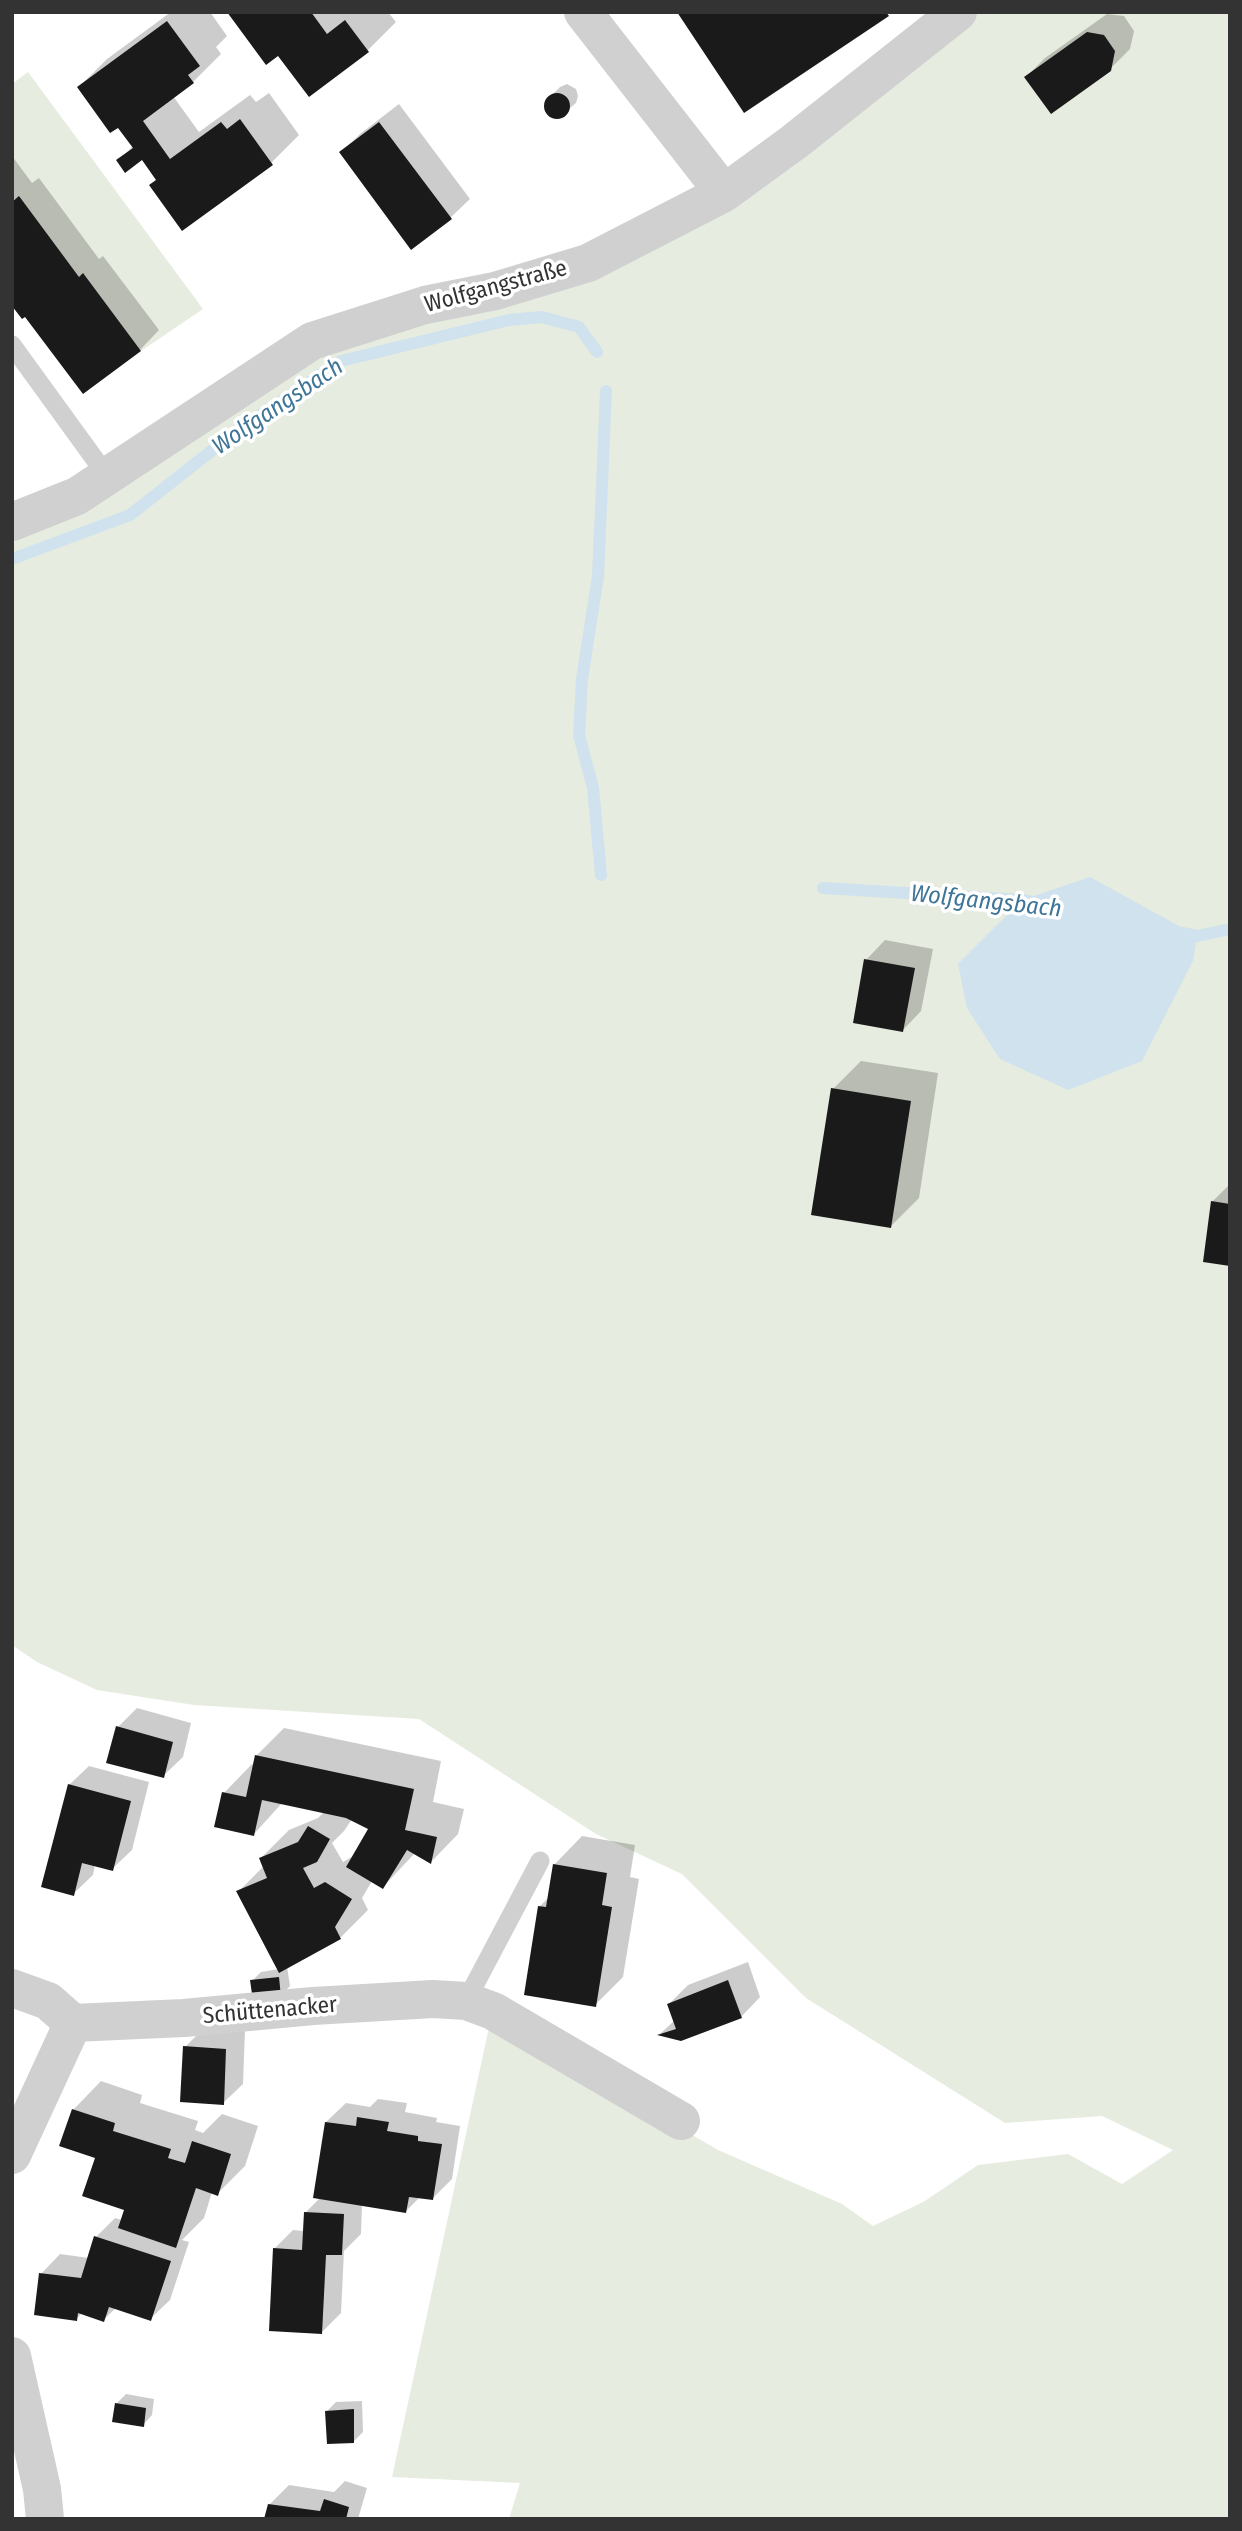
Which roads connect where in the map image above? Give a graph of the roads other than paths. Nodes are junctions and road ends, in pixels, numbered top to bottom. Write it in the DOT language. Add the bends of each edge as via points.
graph roads {
  1 [pos="583,12"];
  2 [pos="958,12"];
  3 [pos="723,193"];
  4 [pos="12,345"];
  5 [pos="107,476"];
  6 [pos="12,522"];
  7 [pos="540,1861"];
  8 [pos="12,1988"];
  9 [pos="466,2001"];
  10 [pos="73,2023"];
  11 [pos="681,2121"];
  12 [pos="12,2155"];
  13 [pos="12,2356"];
  14 [pos="45,2519"];
  1 -- 3 [label="street"];
  2 -- 3 [label="street, Wolfgangstraße"];
  3 -- 5 [label="street, Wolfgangstraße" via="598,259 312,341"];
  4 -- 5 [label="lane"];
  5 -- 6 [label="street, Wolfgangstraße" via="77,496"];
  7 -- 9 [label="lane"];
  8 -- 10 [label="street" via="48,2001"];
  9 -- 10 [label="street, Schüttenacker" via="433,1999"];
  9 -- 11 [label="street, Schüttenacker" via="493,2011"];
  10 -- 12 [label="street"];
  13 -- 14 [label="street"];
}
